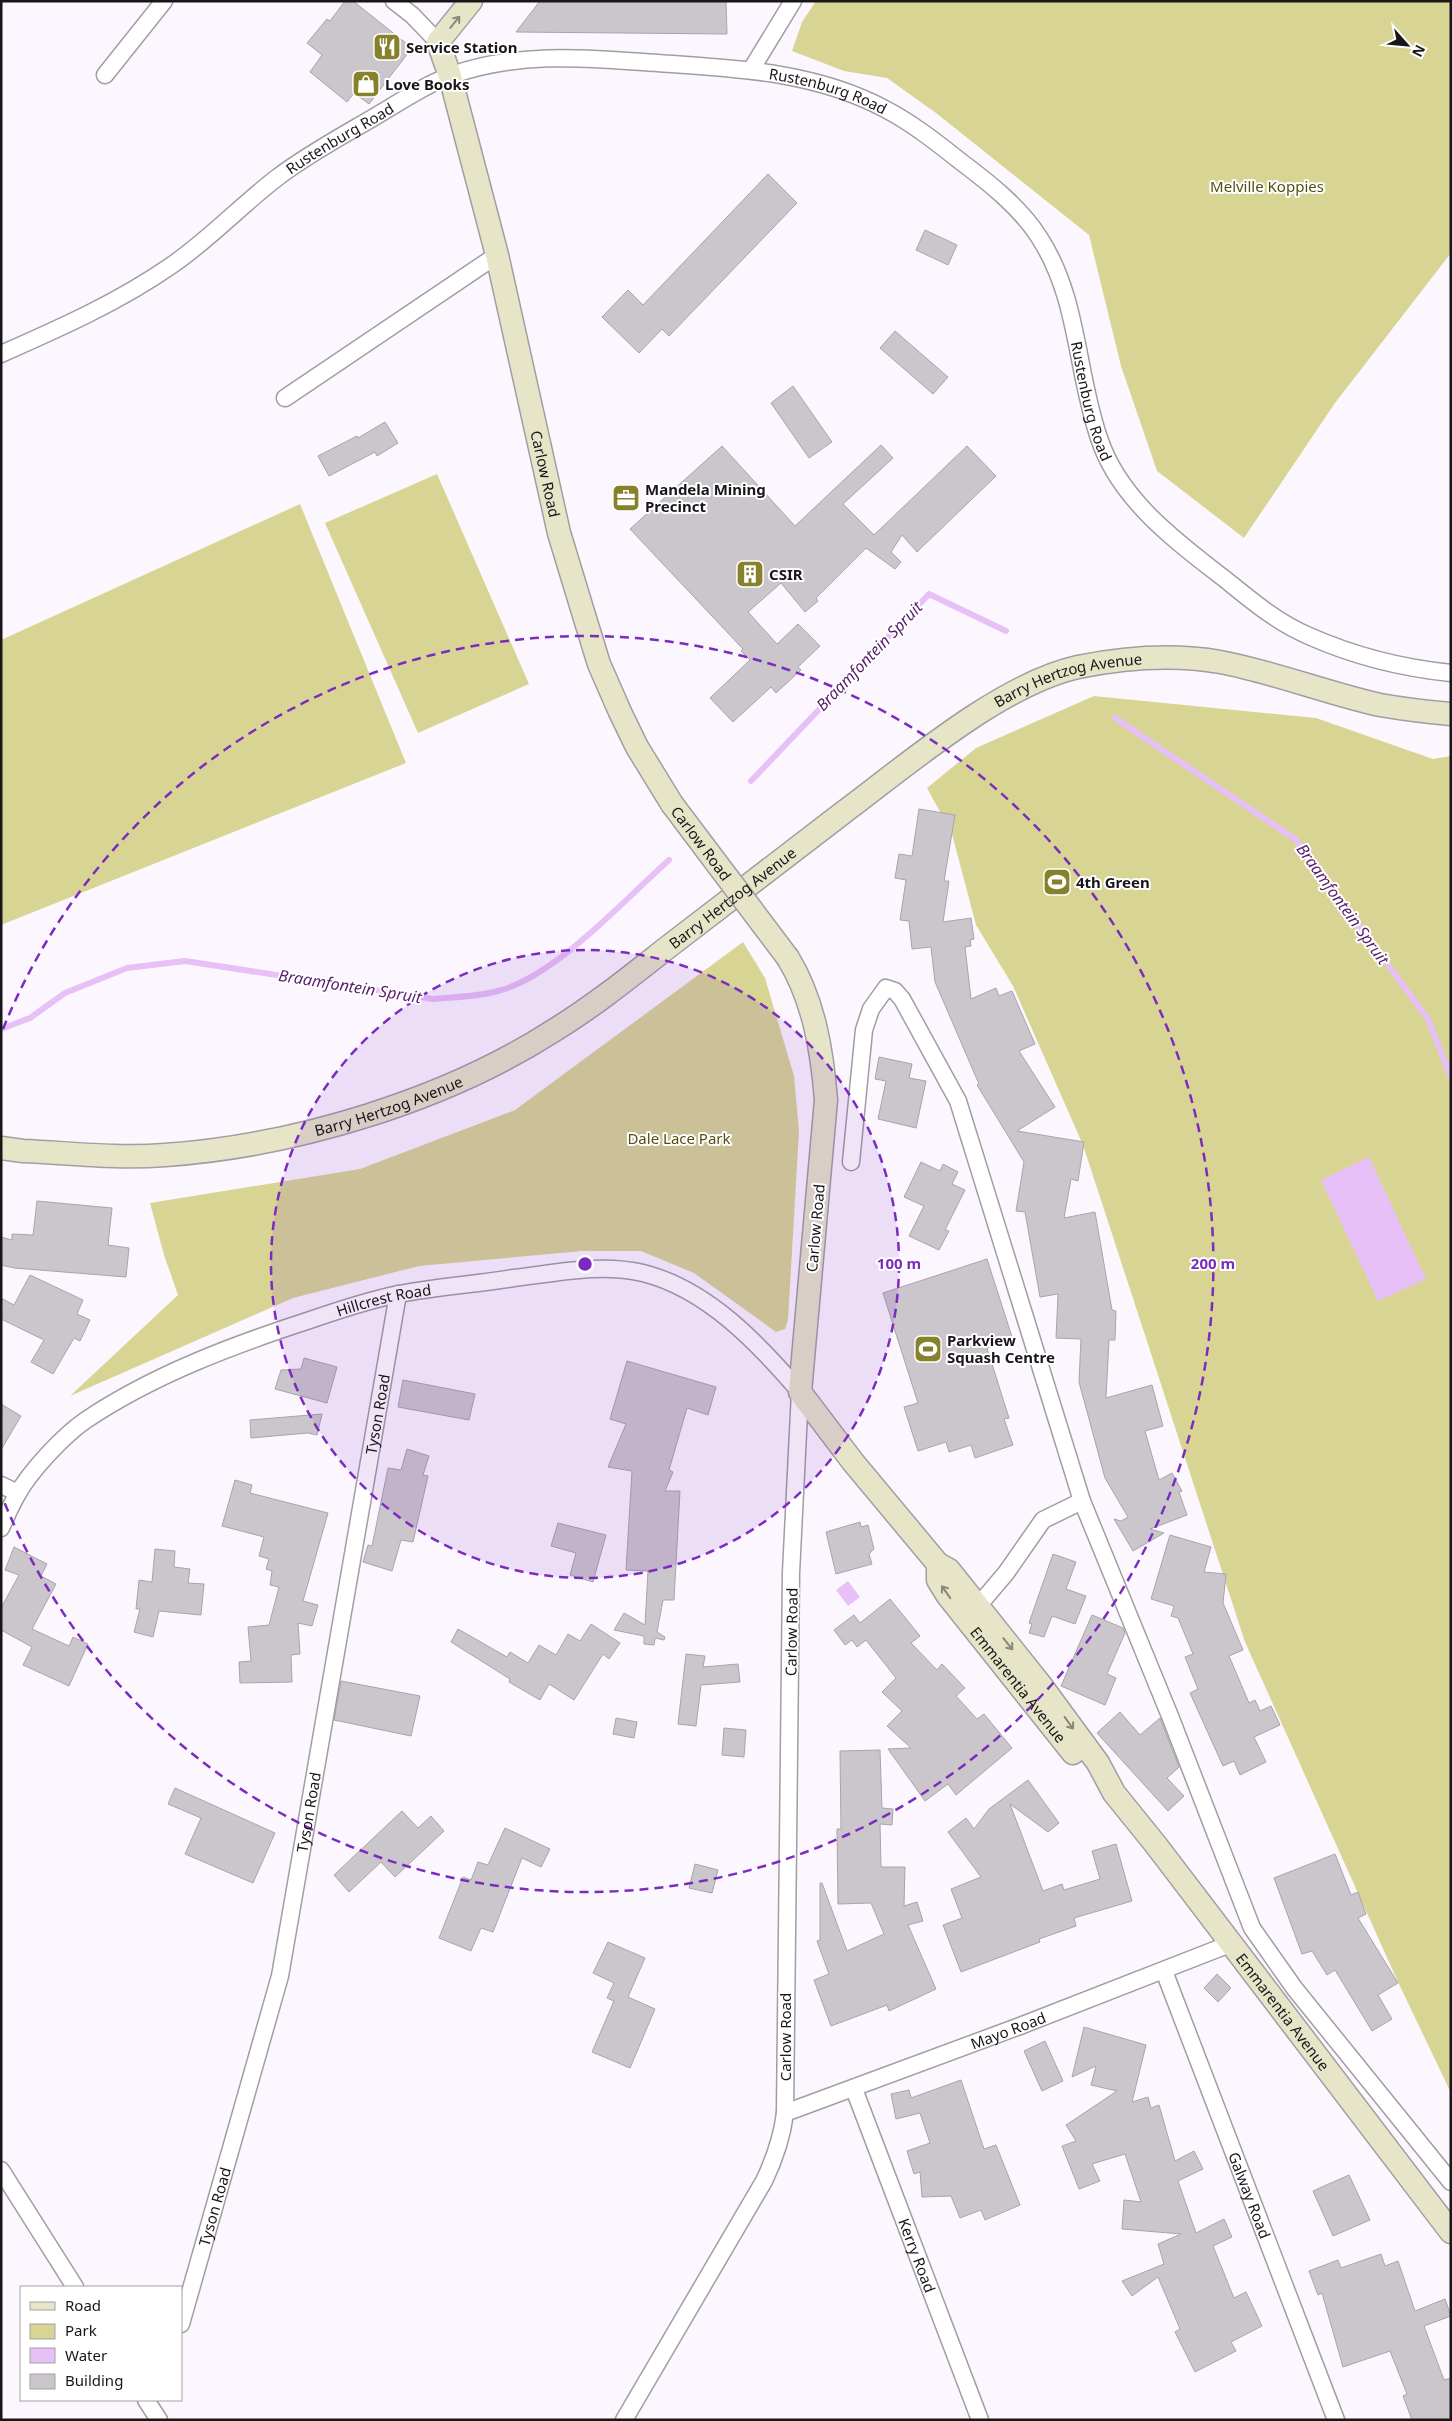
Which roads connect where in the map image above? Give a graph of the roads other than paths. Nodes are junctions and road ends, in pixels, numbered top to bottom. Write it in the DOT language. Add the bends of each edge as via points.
graph roads {
  1 [pos="164,1"];
  2 [pos="394,1"];
  3 [pos="471,1"];
  4 [pos="793,1"];
  5 [pos="438,42"];
  6 [pos="751,70"];
  7 [pos="105,75"];
  8 [pos="450,76"];
  9 [pos="498,255"];
  10 [pos="1,354"];
  11 [pos="285,398"];
  12 [pos="1451,674"];
  13 [pos="1451,714"];
  14 [pos="1,1148"];
  15 [pos="851,1162"];
  16 [pos="398,1294"];
  17 [pos="800,1392"];
  18 [pos="1,1485"];
  19 [pos="18,1493"];
  20 [pos="1082,1501"];
  21 [pos="1,1528"];
  22 [pos="971,1611"];
  23 [pos="1230,1944"];
  24 [pos="1164,1971"];
  25 [pos="854,2089"];
  26 [pos="785,2113"];
  27 [pos="1,2170"];
  28 [pos="1451,2182"];
  29 [pos="1451,2232"];
  30 [pos="74,2286"];
  31 [pos="182,2320"];
  32 [pos="624,2420"];
  33 [pos="980,2420"];
  34 [pos="1336,2420"];
  1 -- 7 [label="street"];
  2 -- 5 [label="street"];
  5 -- 3 [label="street, one-way"];
  4 -- 6 [label="street"];
  5 -- 8 [label="street, Carlow Road"];
  6 -- 8 [label="street, Rustenburg Road" via="537,58 489,65"];
  6 -- 12 [label="street, Rustenburg Road" via="813,82 882,107 918,128 977,174 1032,228 1056,267 1065,292 1101,445 1130,493 1178,542 1262,608 1304,634 1359,655 1419,670"];
  8 -- 9 [label="street, Carlow Road"];
  8 -- 10 [label="street, Rustenburg Road" via="406,98 280,175 176,262 144,284 93,313"];
  9 -- 11 [label="street"];
  9 -- 17 [label="street, Carlow Road, bridge" via="557,525 599,664 637,747 672,804 788,958 802,984 814,1021 826,1100"];
  13 -- 14 [label="street, Barry Hertzog Avenue" via="1380,704 1218,662 1180,658 1137,659 1075,668 1032,684 1002,700 939,741 591,1007 493,1065 416,1099 357,1120 256,1144 162,1156"];
  15 -- 20 [label="street" via="864,1030 871,1009 886,988 895,991 902,999 958,1101"];
  16 -- 17 [label="street, Hillcrest Road" via="597,1268 641,1273 677,1286 736,1325 774,1361"];
  16 -- 19 [label="street, Hillcrest Road" via="251,1339 168,1375 115,1403 70,1433"];
  16 -- 31 [label="street, Tyson Road" via="280,1976"];
  17 -- 22 [label="street, Emmarentia Avenue" via="938,1564 949,1570"];
  17 -- 26 [label="street, Carlow Road" via="791,1573"];
  18 -- 19 [label="street"];
  19 -- 21 [label="street, Hillcrest Road"];
  20 -- 22 [label="street" via="1043,1520 1006,1573"];
  20 -- 28 [label="street" via="1252,1928 1295,1989"];
  22 -- 23 [label="street, Emmarentia Avenue" via="1040,1684 1098,1763 1114,1794"];
  23 -- 24 [label="street, Mayo Road"];
  23 -- 29 [label="street, Emmarentia Avenue"];
  24 -- 25 [label="street, Mayo Road"];
  24 -- 34 [label="street, Galway Road"];
  25 -- 26 [label="street, Mayo Road"];
  25 -- 33 [label="street, Kerry Road"];
  26 -- 32 [label="street, Carlow Road" via="780,2143 764,2181"];
  27 -- 30 [label="street"];
}
